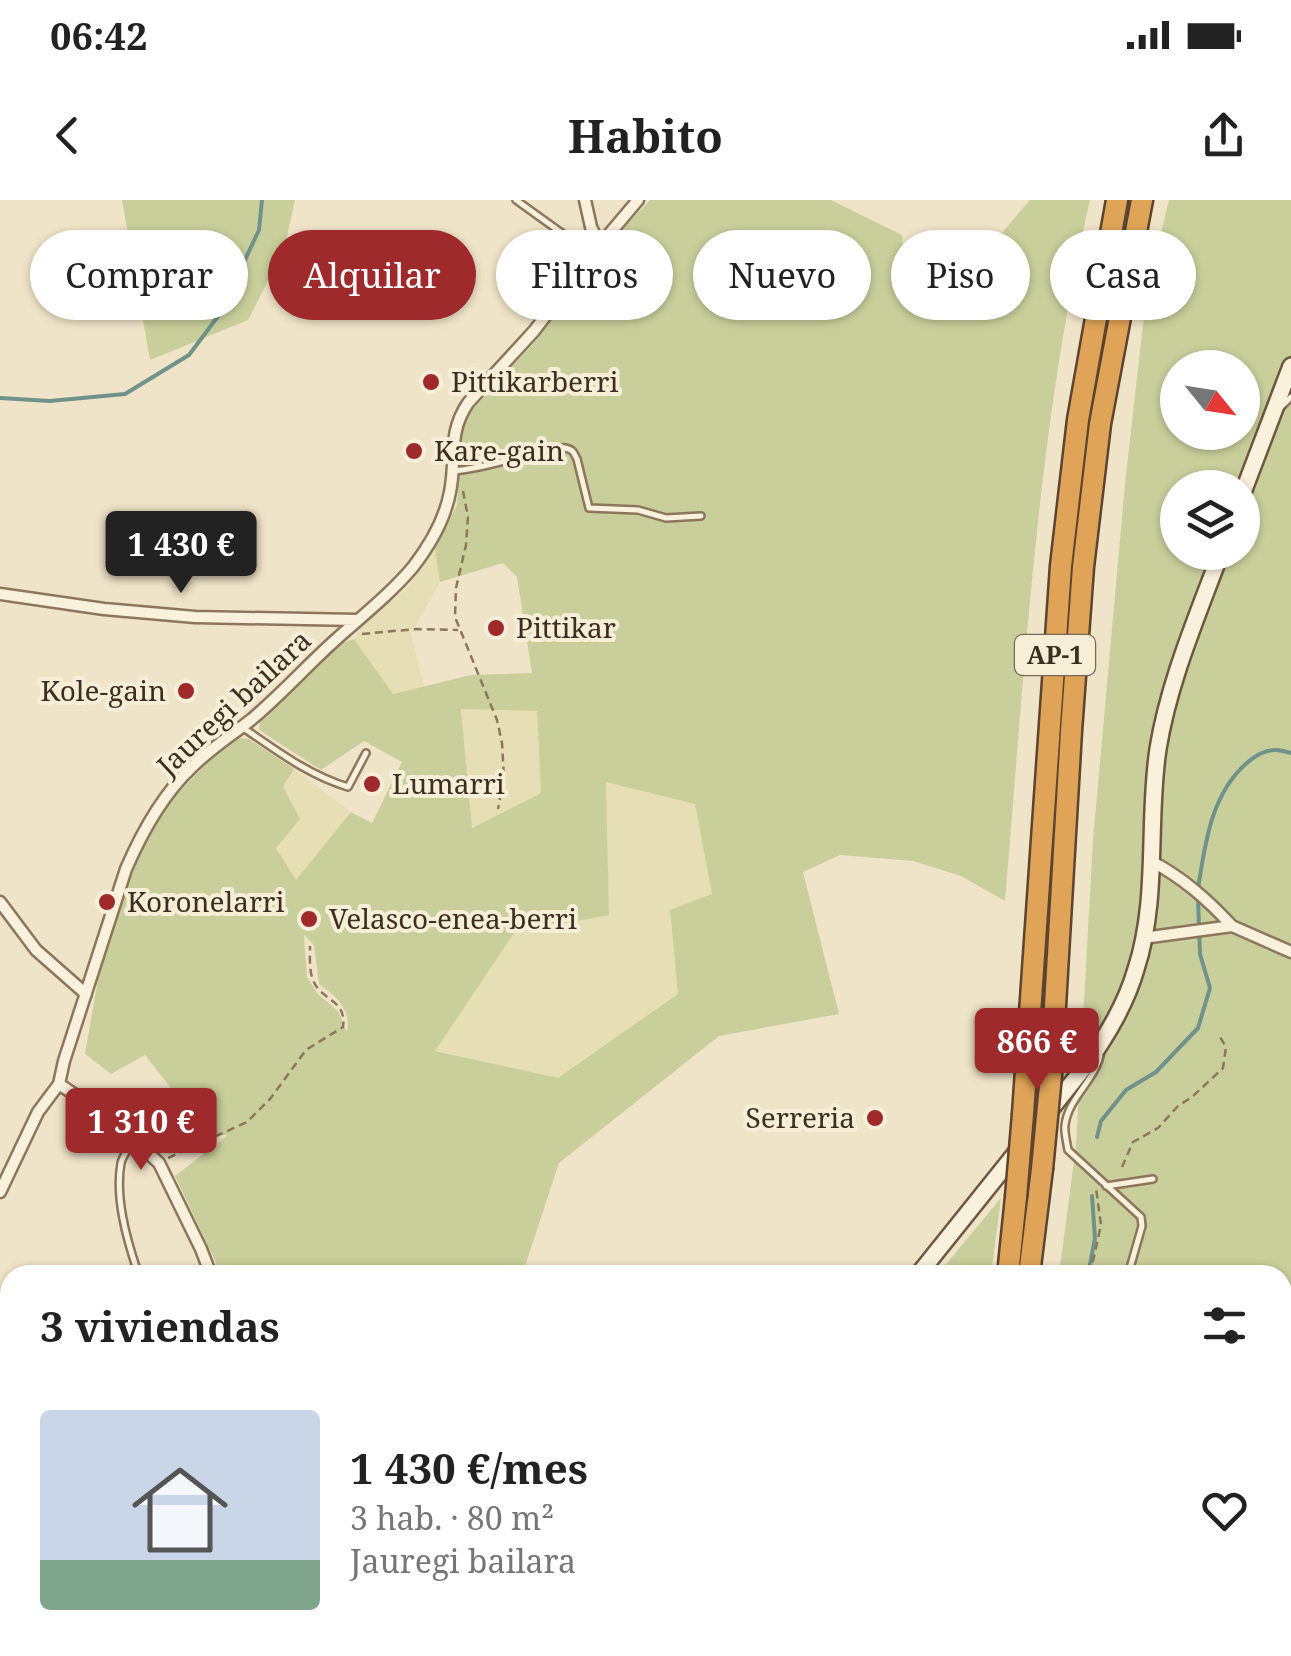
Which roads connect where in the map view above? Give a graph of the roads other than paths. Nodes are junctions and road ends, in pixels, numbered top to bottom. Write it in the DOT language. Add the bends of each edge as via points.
graph roads {
  1 [pos="516,200"];
  2 [pos="585,200"];
  3 [pos="638,200"];
  4 [pos="1118,200"];
  5 [pos="1142,200"];
  6 [pos="564,230"];
  7 [pos="592,230"];
  8 [pos="613,230"];
  9 [pos="542,320"];
  10 [pos="1291,366"];
  11 [pos="1291,397"];
  12 [pos="1274,411"];
  13 [pos="1252,470"];
  14 [pos="452,471"];
  15 [pos="700,516"];
  16 [pos="1214,570"];
  17 [pos="0,594"];
  18 [pos="358,620"];
  19 [pos="242,726"];
  20 [pos="366,753"];
  21 [pos="1151,860"];
  22 [pos="0,902"];
  23 [pos="1232,926"];
  24 [pos="1143,938"];
  25 [pos="1291,952"];
  26 [pos="86,994"];
  27 [pos="1104,1039"];
  28 [pos="59,1084"];
  29 [pos="135,1138"];
  30 [pos="1045,1163"];
  31 [pos="1004,1171"];
  32 [pos="1152,1179"];
  33 [pos="1105,1186"];
  34 [pos="0,1192"];
  35 [pos="135,1265"];
  36 [pos="207,1265"];
  37 [pos="926,1265"];
  38 [pos="1009,1265"];
  39 [pos="1030,1265"];
  40 [pos="1131,1265"];
  1 -- 6 [label="lane"];
  2 -- 7 [label="street"];
  3 -- 8 [label="street, Jauregi bailara"];
  4 -- 38 [label="highway, AP-1, bridge" via="1078,420 1061,566"];
  5 -- 30 [label="highway, AP-1, bridge" via="1100,424 1083,567"];
  9 -- 14 [label="street, Jauregi bailara" via="460,415"];
  10 -- 12 [label="main road"];
  11 -- 12 [label="lane"];
  12 -- 13 [label="main road"];
  14 -- 15 [label="lane" via="568,448 577,458 589,508"];
  14 -- 18 [label="street, Jauregi bailara" via="445,511 416,563"];
  16 -- 21 [label="main road" via="1165,715"];
  17 -- 18 [label="street, Jauregi bailara" via="196,617"];
  18 -- 19 [label="street, Jauregi bailara"];
  19 -- 20 [label="lane" via="302,767 348,787"];
  19 -- 26 [label="street, Jauregi bailara" via="182,778 146,829 126,869"];
  21 -- 23 [label="street" via="1205,897"];
  21 -- 24 [label="main road"];
  22 -- 26 [label="street" via="36,950"];
  23 -- 24 [label="street"];
  23 -- 25 [label="street"];
  24 -- 27 [label="main road" via="1131,984"];
  26 -- 28 [label="street, Jauregi bailara"];
  27 -- 31 [label="main road"];
  27 -- 33 [label="lane" via="1097,1068 1064,1125 1067,1151"];
  28 -- 29 [label="street"];
  28 -- 34 [label="street, Jauregi bailara" via="38,1112"];
  29 -- 35 [label="lane" via="122,1162 121,1183"];
  29 -- 36 [label="street" via="158,1163"];
  30 -- 31 [label="lane"];
  30 -- 39 [label="highway, AP-1"];
  31 -- 37 [label="main road"];
  32 -- 33 [label="lane"];
  33 -- 40 [label="lane" via="1140,1217"];
}
